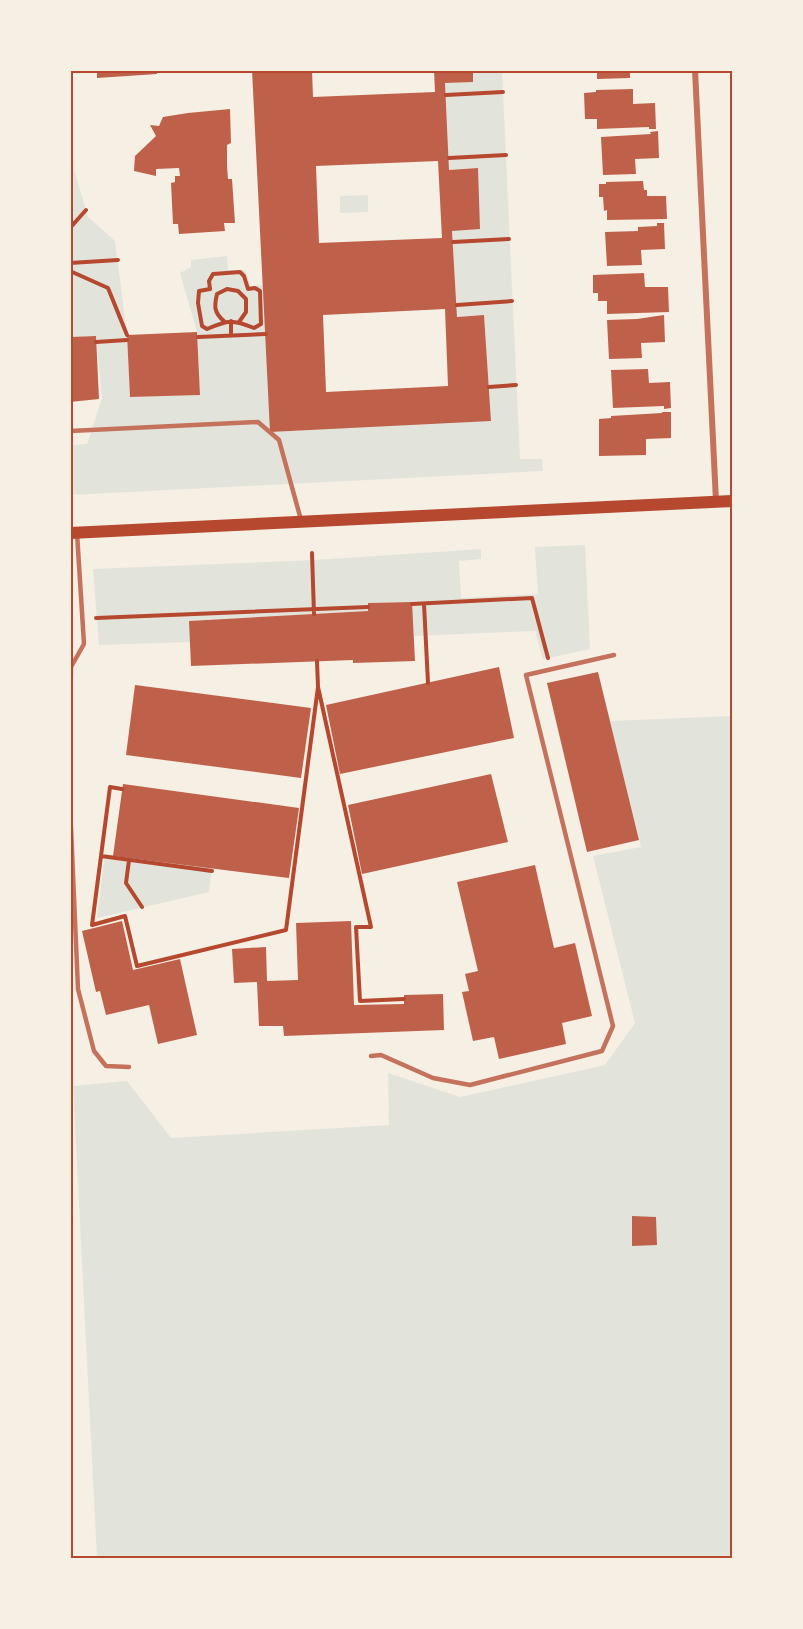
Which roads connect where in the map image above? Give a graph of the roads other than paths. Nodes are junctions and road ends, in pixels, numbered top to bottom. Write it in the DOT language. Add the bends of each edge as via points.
graph roads {
  1 [pos="695,70"];
  2 [pos="70,431"];
  3 [pos="732,501"];
  4 [pos="716,502"];
  5 [pos="302,522"];
  6 [pos="74,533"];
  7 [pos="614,655"];
  8 [pos="70,730"];
  9 [pos="70,805"];
  10 [pos="371,1056"];
  11 [pos="129,1067"];
  1 -- 4 [label="street"];
  2 -- 5 [label="lane" via="258,422 279,440"];
  3 -- 4 [label="main road"];
  4 -- 5 [label="main road"];
  5 -- 6 [label="main road"];
  6 -- 8 [label="lane" via="84,644 71,667"];
  7 -- 10 [label="lane" via="525,675 613,1026 602,1052 470,1085 434,1078 381,1055"];
  9 -- 11 [label="lane" via="78,989 94,1051 106,1066"];
}
